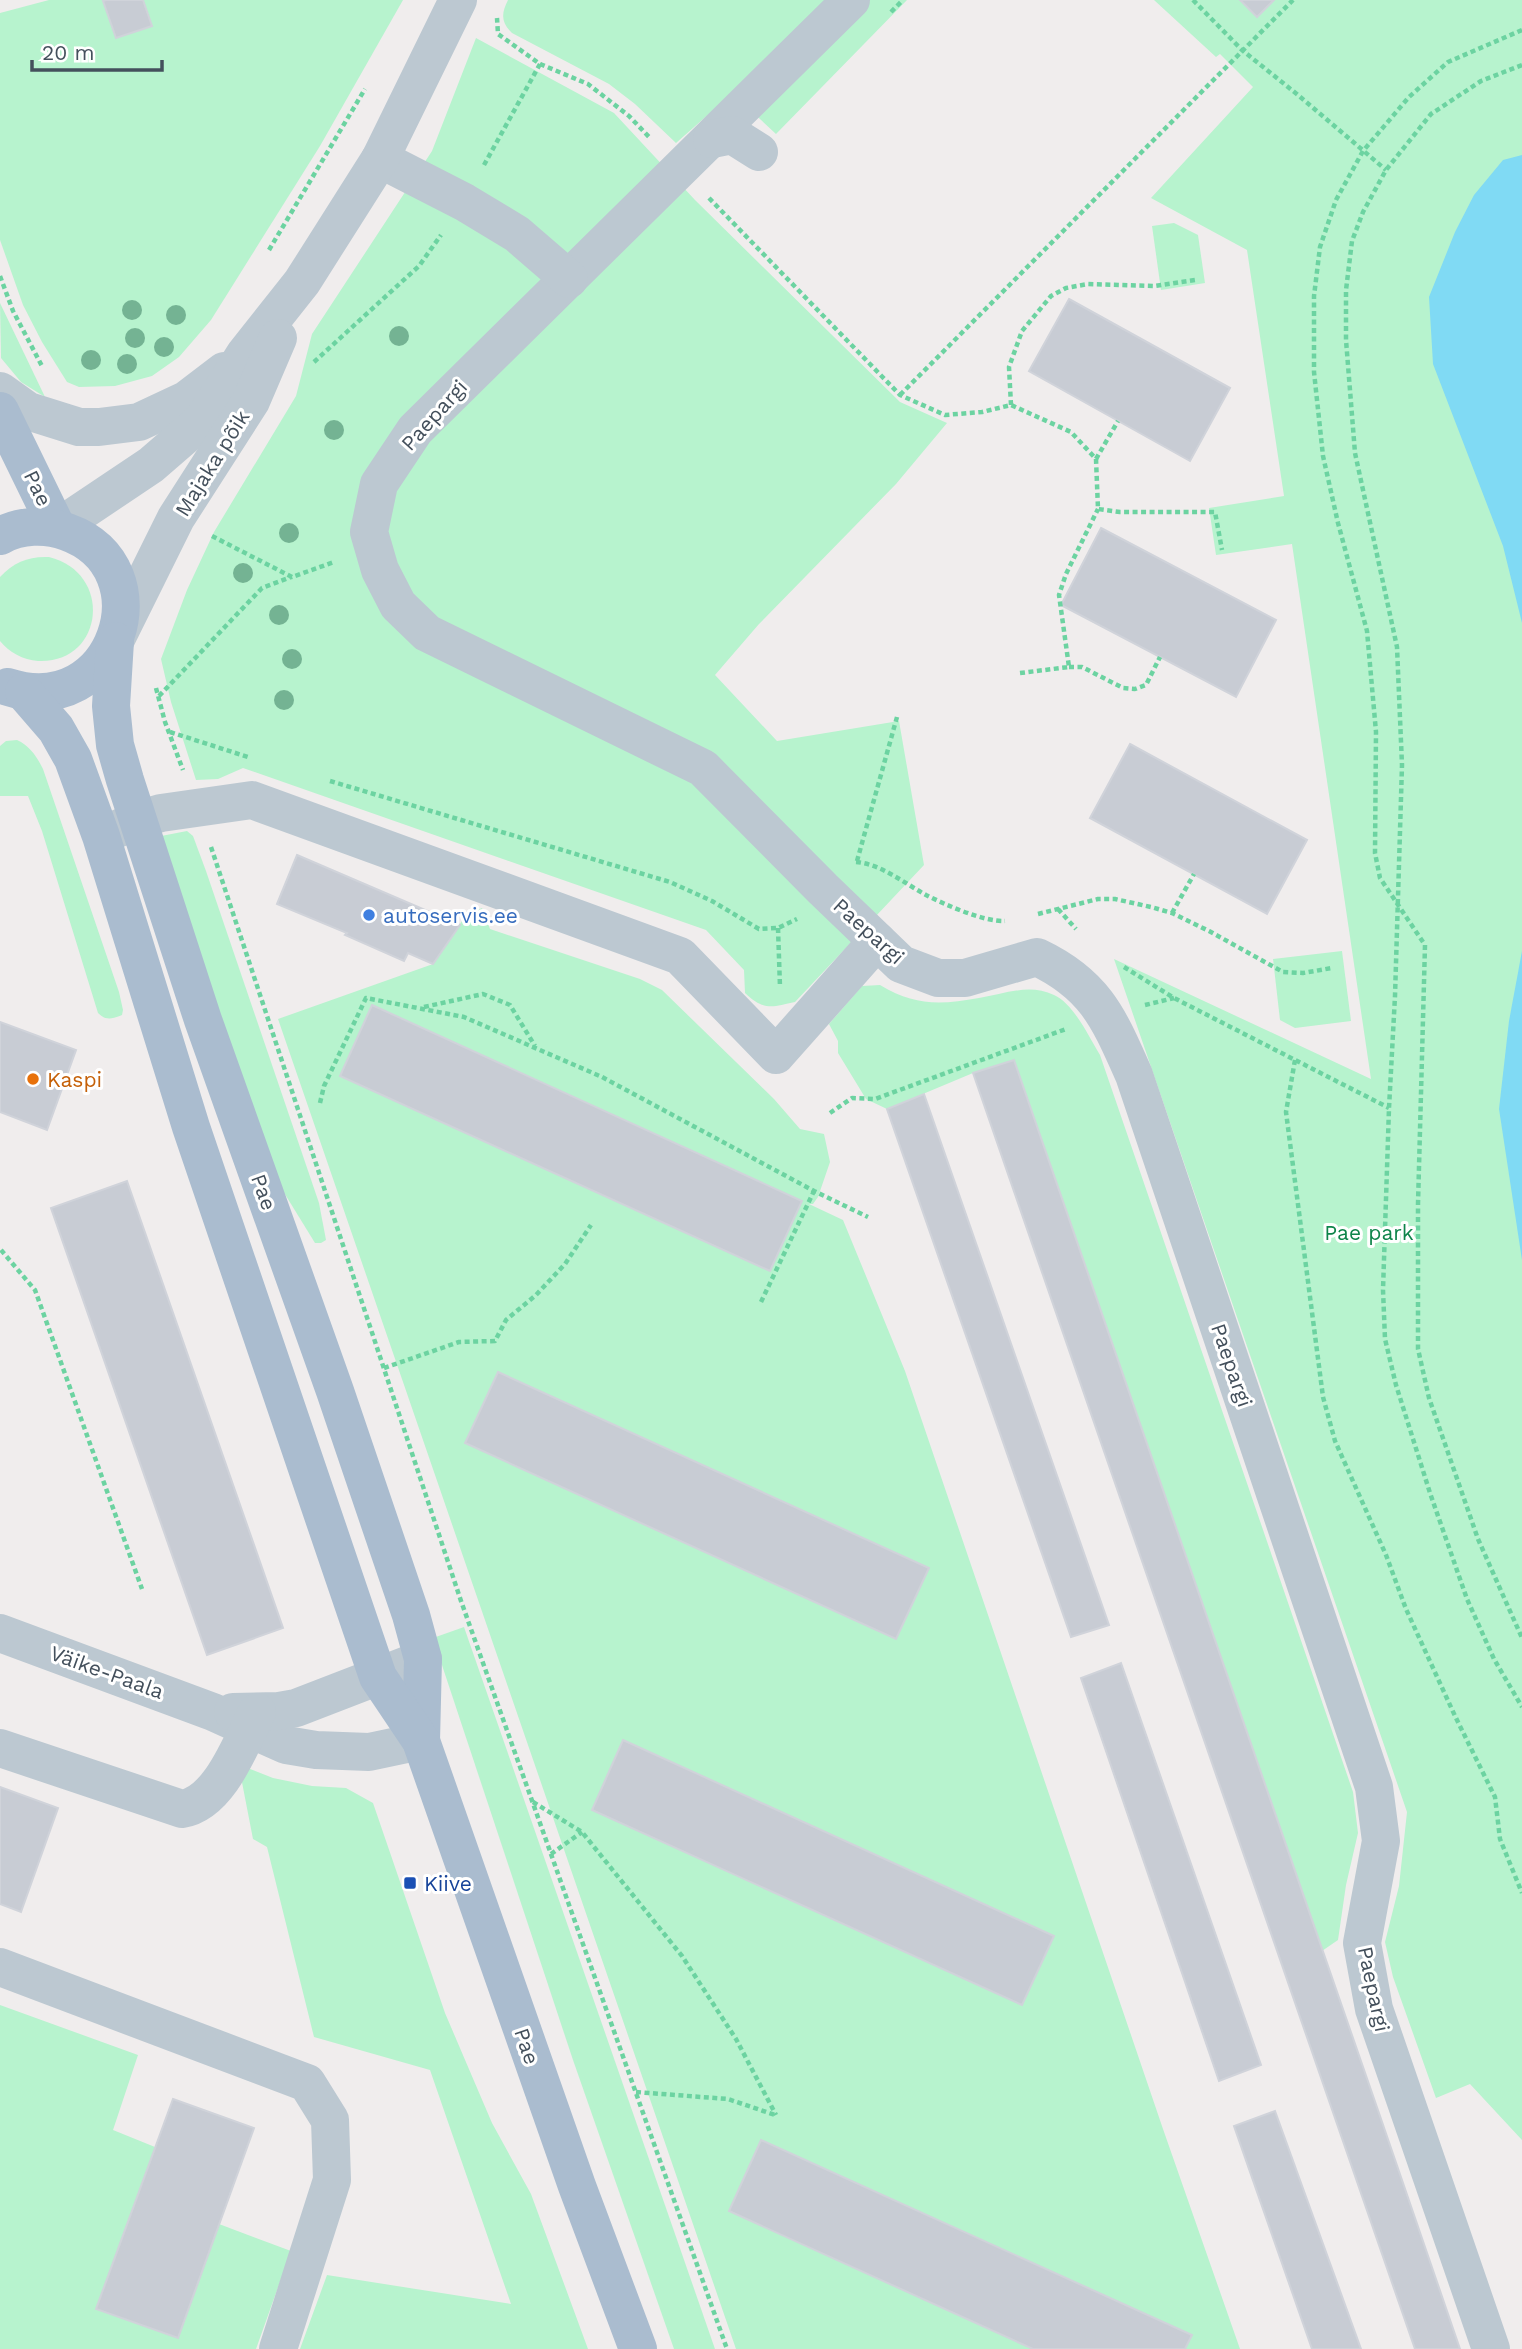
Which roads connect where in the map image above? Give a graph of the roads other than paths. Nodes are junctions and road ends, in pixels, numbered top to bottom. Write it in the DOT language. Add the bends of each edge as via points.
graph roads {
  1 [pos="457,0"];
  2 [pos="851,0"];
  3 [pos="712,139"];
  4 [pos="759,152"];
  5 [pos="380,159"];
  6 [pos="569,279"];
  7 [pos="302,282"];
  8 [pos="246,354"];
  9 [pos="0,391"];
  10 [pos="0,411"];
  11 [pos="57,528"];
  12 [pos="0,536"];
  13 [pos="115,641"];
  14 [pos="7,688"];
  15 [pos="137,820"];
  16 [pos="101,836"];
  17 [pos="877,941"];
  18 [pos="0,1633"];
  19 [pos="424,1659"];
  20 [pos="378,1677"];
  21 [pos="253,1720"];
  22 [pos="421,1741"];
  23 [pos="0,1748"];
  24 [pos="0,1967"];
  25 [pos="278,2349"];
  26 [pos="638,2349"];
  27 [pos="1491,2349"];
  1 -- 5 [label="street, Majaka põik"];
  2 -- 3 [label="street, Paepargi"];
  3 -- 4 [label="street" via="732,135"];
  3 -- 6 [label="street, Paepargi"];
  5 -- 6 [label="street" via="517,234"];
  5 -- 7 [label="street, Majaka põik"];
  6 -- 17 [label="street, Paepargi" via="415,430 379,484 369,532 380,570 398,604 427,633 703,768"];
  7 -- 8 [label="street, Majaka põik"];
  7 -- 13 [label="street, Majaka põik" via="251,401 176,518"];
  8 -- 9 [label="street" via="186,400 139,422 79,427 28,411"];
  8 -- 11 [label="street, Majaka põik" via="203,420 151,465"];
  10 -- 11 [label="main road, Pae"];
  11 -- 12 [label="main road" via="33,526"];
  11 -- 13 [label="main road, Pae" via="89,544 112,571 121,606"];
  13 -- 14 [label="main road" via="99,666 76,684 49,692"];
  13 -- 15 [label="main road, Pae" via="111,706 115,745"];
  14 -- 16 [label="main road, Pae" via="56,729 73,759"];
  15 -- 16 [label="street"];
  15 -- 17 [label="street" via="252,800 680,956 776,1055"];
  15 -- 19 [label="main road, Pae"];
  16 -- 20 [label="main road, Pae" via="191,1127"];
  17 -- 27 [label="street, Paepargi" via="901,964 938,978 965,978 1037,957 1063,970 1102,1008 1135,1075 1374,1787 1381,1841 1362,1943 1374,2009"];
  18 -- 21 [label="street, Väike-Paala" via="213,1712"];
  19 -- 20 [label="street, Väike-Paala"];
  19 -- 22 [label="main road, Pae"];
  20 -- 21 [label="street, Väike-Paala"];
  20 -- 22 [label="main road, Pae"];
  21 -- 22 [label="street, Väike-Paala" via="286,1745 316,1750 369,1752"];
  21 -- 23 [label="street" via="218,1785 196,1807 183,1809"];
  22 -- 26 [label="main road, Pae"];
  24 -- 25 [label="street" via="307,2083 330,2120 332,2180"];
}
